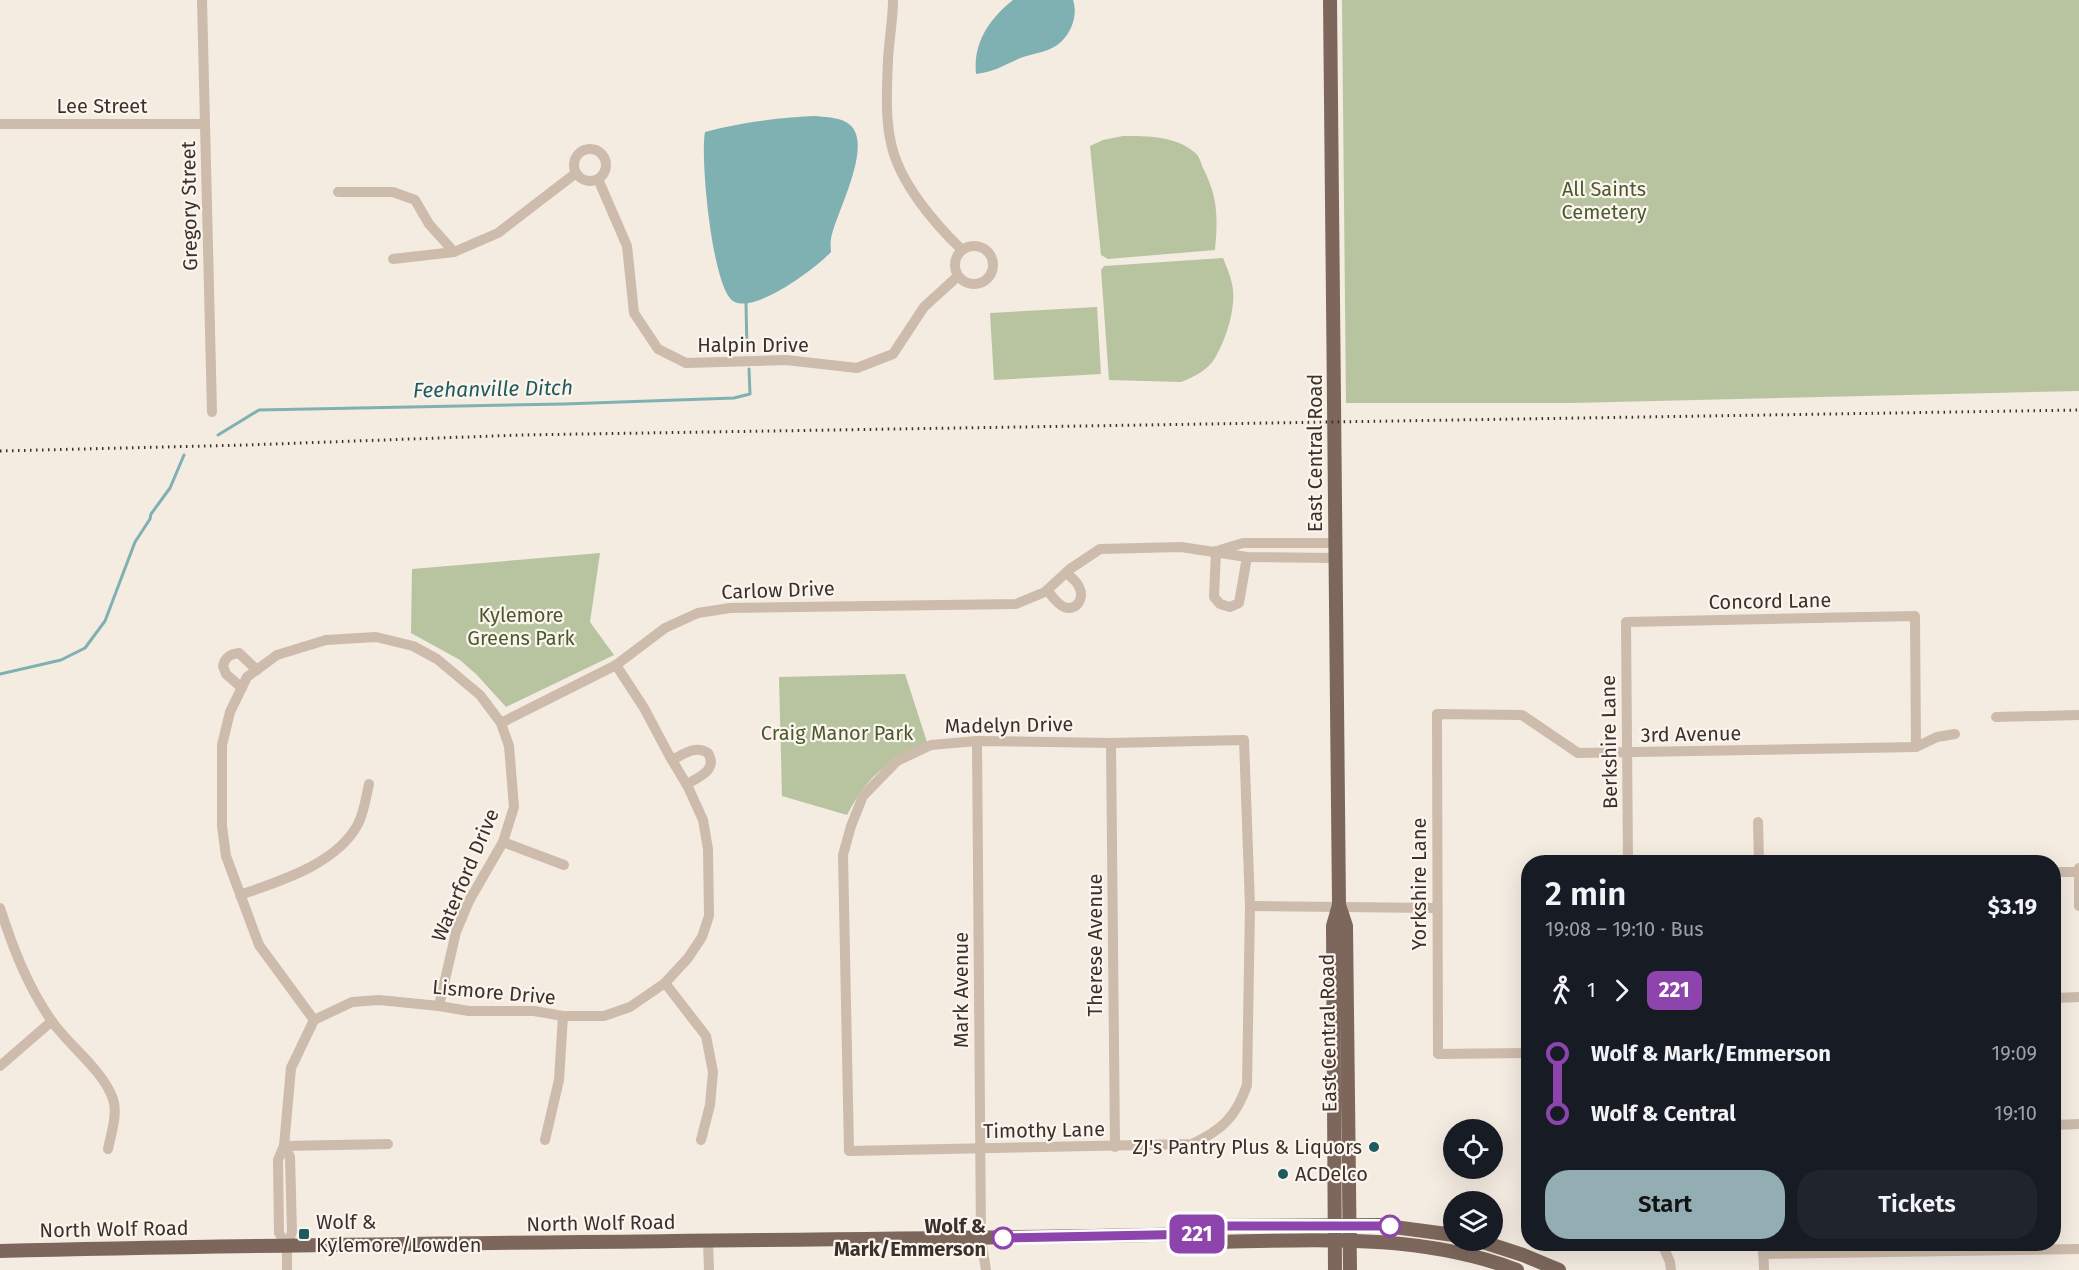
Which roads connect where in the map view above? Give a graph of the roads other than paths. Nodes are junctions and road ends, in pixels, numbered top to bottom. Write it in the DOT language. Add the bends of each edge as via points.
graph roads {
  1 [pos="202,0"];
  2 [pos="893,0"];
  3 [pos="1330,0"];
  4 [pos="0,124"];
  5 [pos="205,124"];
  6 [pos="576,174"];
  7 [pos="598,179"];
  8 [pos="338,192"];
  9 [pos="962,250"];
  10 [pos="454,252"];
  11 [pos="393,259"];
  12 [pos="958,276"];
  13 [pos="212,411"];
  14 [pos="1335,543"];
  15 [pos="1216,551"];
  16 [pos="1247,557"];
  17 [pos="1335,558"];
  18 [pos="1066,573"];
  19 [pos="1047,590"];
  20 [pos="1626,622"];
  21 [pos="616,665"];
  22 [pos="257,670"];
  23 [pos="242,688"];
  24 [pos="1437,714"];
  25 [pos="2079,716"];
  26 [pos="1995,717"];
  27 [pos="501,723"];
  28 [pos="1955,734"];
  29 [pos="1244,740"];
  30 [pos="977,741"];
  31 [pos="1112,743"];
  32 [pos="1917,747"];
  33 [pos="1626,753"];
  34 [pos="672,760"];
  35 [pos="369,784"];
  36 [pos="687,784"];
  37 [pos="1758,822"];
  38 [pos="503,842"];
  39 [pos="1628,855"];
  40 [pos="1759,855"];
  41 [pos="564,865"];
  42 [pos="2079,871"];
  43 [pos="2061,872"];
  44 [pos="240,895"];
  45 [pos="1339,905"];
  46 [pos="1250,906"];
  47 [pos="2079,906"];
  48 [pos="0,908"];
  49 [pos="1437,908"];
  50 [pos="665,983"];
  51 [pos="2079,997"];
  52 [pos="2061,998"];
  53 [pos="439,1006"];
  54 [pos="563,1016"];
  55 [pos="314,1020"];
  56 [pos="52,1021"];
  57 [pos="1521,1053"];
  58 [pos="0,1066"];
  59 [pos="2079,1124"];
  60 [pos="2061,1125"];
  61 [pos="545,1140"];
  62 [pos="701,1140"];
  63 [pos="388,1144"];
  64 [pos="284,1146"];
  65 [pos="1115,1147"];
  66 [pos="108,1149"];
  67 [pos="980,1149"];
  68 [pos="849,1151"];
  69 [pos="1335,1224"];
  70 [pos="1350,1224"];
  71 [pos="1443,1233"];
  72 [pos="1202,1234"];
  73 [pos="981,1238"];
  74 [pos="1335,1240"];
  75 [pos="1350,1240"];
  76 [pos="708,1241"];
  77 [pos="287,1246"];
  78 [pos="1503,1248"];
  79 [pos="2061,1249"];
  80 [pos="2079,1249"];
  81 [pos="0,1251"];
  82 [pos="1665,1251"];
  83 [pos="1763,1251"];
  84 [pos="287,1270"];
  85 [pos="709,1270"];
  86 [pos="986,1270"];
  87 [pos="1335,1270"];
  88 [pos="1350,1270"];
  89 [pos="1517,1270"];
  90 [pos="1559,1270"];
  91 [pos="1671,1270"];
  92 [pos="1764,1270"];
  1 -- 5 [label="street, Gregory Street"];
  2 -- 9 [label="street" via="888,58 890,143 908,186"];
  3 -- 14 [label="main road, East Central Road"];
  4 -- 5 [label="street, Lee Street"];
  5 -- 13 [label="street, Gregory Street"];
  6 -- 7 [label="street" via="586,181"];
  6 -- 7 [label="street" via="577,156 594,149 606,162 605,172"];
  6 -- 10 [label="street" via="498,232"];
  7 -- 12 [label="street, Halpin Drive" via="627,246 634,313 658,349 686,363 786,360 857,368 893,354 924,307"];
  8 -- 10 [label="street" via="393,192 415,200 429,224"];
  9 -- 12 [label="street" via="956,259"];
  9 -- 12 [label="street" via="980,247 990,255 993,268 987,279 975,284"];
  10 -- 11 [label="street"];
  14 -- 15 [label="street, Carlow Drive" via="1243,543"];
  14 -- 17 [label="main road, East Central Road"];
  15 -- 16 [label="street, Carlow Drive"];
  15 -- 16 [label="street" via="1215,597 1220,604 1230,607 1239,603"];
  15 -- 18 [label="street, Carlow Drive" via="1181,547 1100,549"];
  16 -- 17 [label="street, Carlow Drive"];
  17 -- 45 [label="main road, East Central Road"];
  18 -- 19 [label="street, Carlow Drive"];
  18 -- 19 [label="street" via="1080,587 1079,603 1066,608"];
  19 -- 21 [label="street, Carlow Drive" via="1016,604 730,608 698,613 665,628"];
  20 -- 32 [label="street, Concord Lane" via="1916,616"];
  20 -- 33 [label="street, Berkshire Lane"];
  21 -- 27 [label="street, Carlow Drive"];
  21 -- 34 [label="street, Lismore Drive"];
  22 -- 23 [label="street"];
  22 -- 23 [label="street" via="238,653 227,657 223,666 226,674"];
  22 -- 27 [label="street" via="277,655 326,640 376,637 413,646 437,659 480,695"];
  23 -- 44 [label="street" via="230,712 222,745 222,826 226,856"];
  24 -- 33 [label="street, 3rd Avenue" via="1522,715 1578,753"];
  24 -- 49 [label="street, Yorkshire Lane"];
  25 -- 26 [label="street"];
  27 -- 38 [label="street, Waterford Drive" via="509,746 514,807"];
  28 -- 32 [label="street, 3rd Avenue"];
  29 -- 31 [label="street, Madelyn Drive"];
  29 -- 46 [label="street, Timothy Lane"];
  30 -- 31 [label="street, Madelyn Drive"];
  30 -- 67 [label="street, Mark Avenue"];
  30 -- 68 [label="street, Madelyn Drive" via="931,745 897,761 863,796 850,826 843,855"];
  31 -- 65 [label="street, Therese Avenue"];
  32 -- 33 [label="street, 3rd Avenue"];
  33 -- 39 [label="street, Berkshire Lane"];
  34 -- 36 [label="street, Lismore Drive"];
  34 -- 36 [label="street" via="692,750 708,753 712,764 709,770"];
  35 -- 44 [label="street" via="358,825 336,852 288,879"];
  36 -- 50 [label="street, Lismore Drive" via="703,820 708,849 709,916 702,937"];
  37 -- 40 [label="street"];
  38 -- 41 [label="street"];
  38 -- 53 [label="street, Waterford Drive" via="456,932"];
  42 -- 43 [label="street"];
  42 -- 47 [label="street"];
  44 -- 55 [label="street" via="259,945"];
  45 -- 46 [label="street"];
  45 -- 49 [label="street"];
  45 -- 69 [label="main road, East Central Road" via="1333,937"];
  45 -- 70 [label="main road, East Central Road" via="1346,926"];
  46 -- 65 [label="street, Timothy Lane" via="1247,1085 1242,1100 1214,1134 1192,1144"];
  48 -- 56 [label="street" via="29,985"];
  49 -- 57 [label="street, Yorkshire Lane" via="1438,1054"];
  50 -- 54 [label="street, Lismore Drive" via="630,1007 604,1016"];
  50 -- 62 [label="street" via="706,1036 713,1072"];
  51 -- 52 [label="street"];
  53 -- 54 [label="street, Lismore Drive"];
  53 -- 55 [label="street, Lismore Drive" via="379,1000 352,1002"];
  54 -- 61 [label="street" via="559,1080"];
  55 -- 64 [label="street" via="291,1068"];
  56 -- 58 [label="street"];
  56 -- 66 [label="street" via="100,1078 113,1100"];
  59 -- 60 [label="street"];
  63 -- 64 [label="street"];
  64 -- 77 [label="street" via="290,1156 291,1178 292,1232"];
  65 -- 67 [label="street, Timothy Lane"];
  67 -- 68 [label="street, Timothy Lane"];
  67 -- 73 [label="street, Mark Avenue"];
  69 -- 70 [label="main road, North Wolf Road"];
  69 -- 72 [label="main road, North Wolf Road" via="1214,1226"];
  69 -- 74 [label="main road, East Central Road"];
  70 -- 71 [label="main road, North Wolf Road"];
  70 -- 75 [label="main road, East Central Road"];
  72 -- 73 [label="main road, North Wolf Road"];
  72 -- 74 [label="main road, North Wolf Road" via="1212,1242"];
  73 -- 76 [label="main road, North Wolf Road"];
  73 -- 86 [label="street, Mark Avenue"];
  74 -- 75 [label="main road, North Wolf Road"];
  74 -- 87 [label="main road, East Central Road"];
  75 -- 88 [label="main road, East Central Road"];
  75 -- 89 [label="main road, North Wolf Road" via="1431,1247"];
  76 -- 77 [label="main road, North Wolf Road"];
  76 -- 85 [label="street"];
  77 -- 81 [label="main road, North Wolf Road"];
  77 -- 84 [label="street"];
  78 -- 90 [label="main road"];
  79 -- 80 [label="street"];
  82 -- 91 [label="street"];
  83 -- 92 [label="street"];
}
